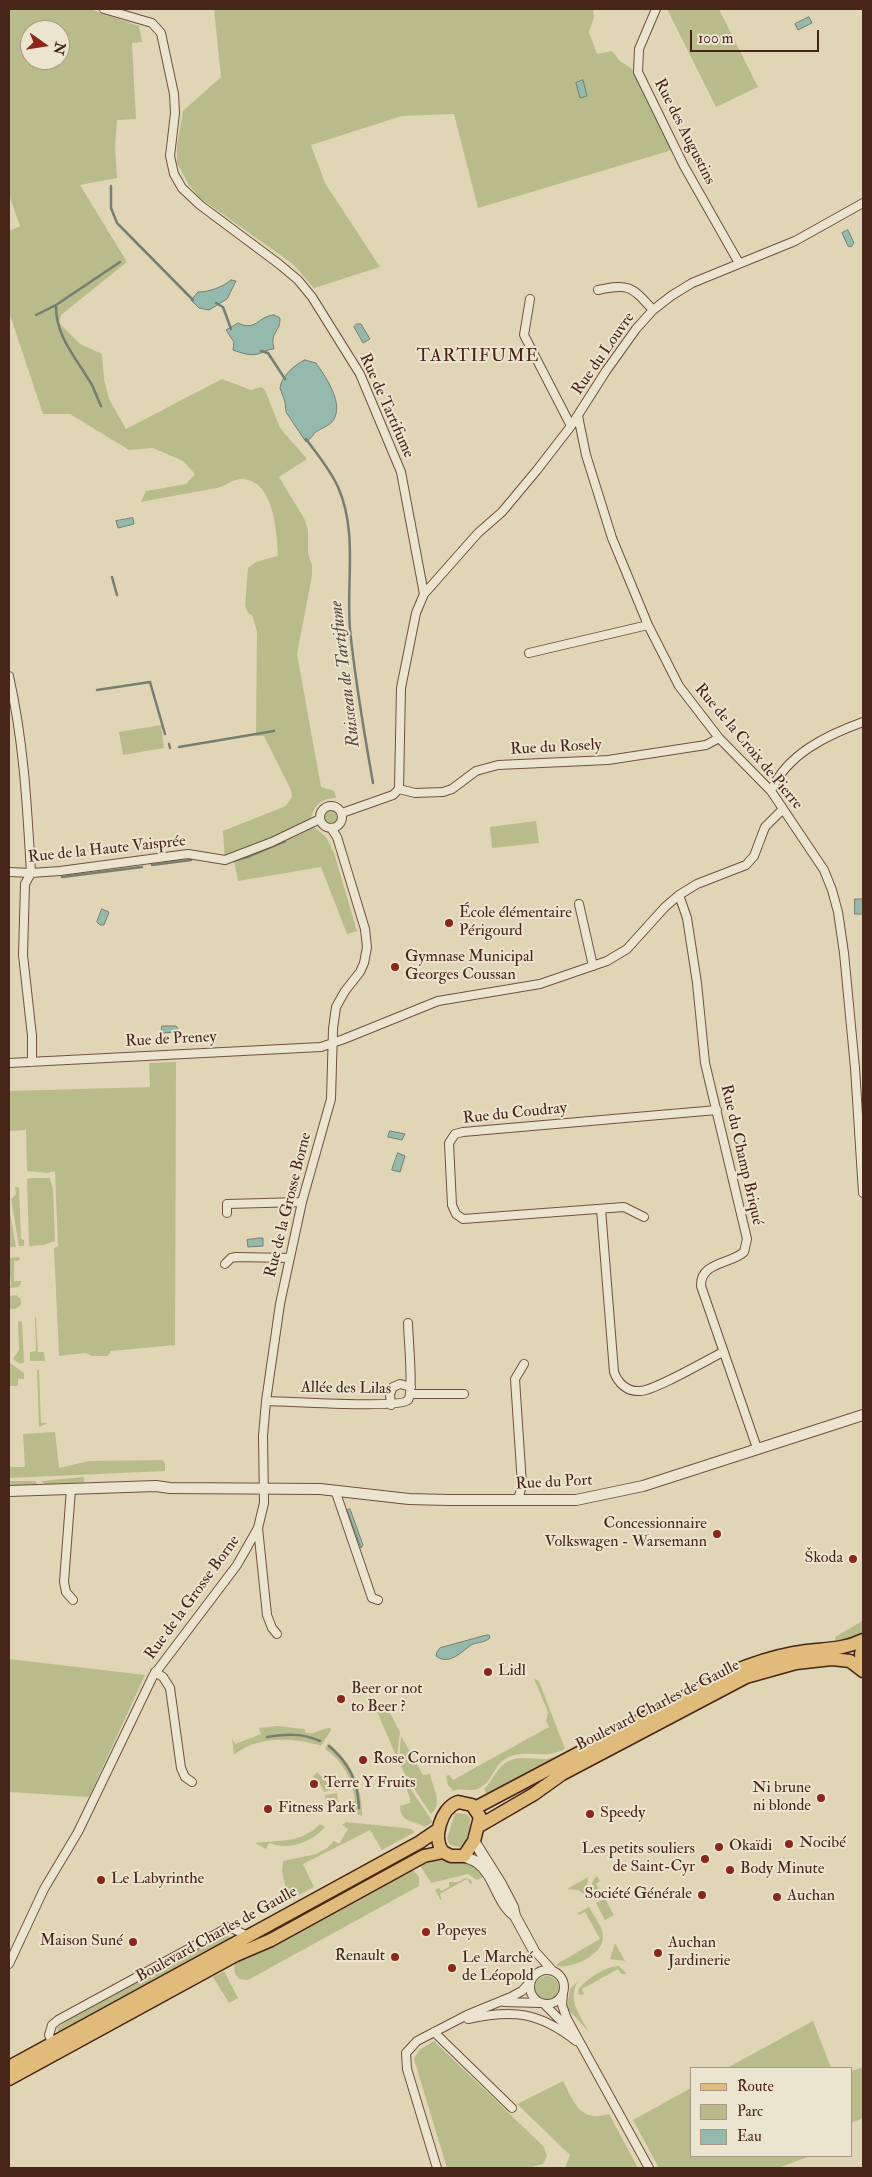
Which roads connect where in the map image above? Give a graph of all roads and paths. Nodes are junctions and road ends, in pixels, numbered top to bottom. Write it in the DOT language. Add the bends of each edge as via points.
graph roads {
  1 [pos="104,9"];
  2 [pos="656,9"];
  3 [pos="159,17"];
  4 [pos="152,24"];
  5 [pos="863,203"];
  6 [pos="738,263"];
  7 [pos="598,290"];
  8 [pos="530,299"];
  9 [pos="653,310"];
  10 [pos="578,416"];
  11 [pos="571,426"];
  12 [pos="424,594"];
  13 [pos="648,626"];
  14 [pos="529,653"];
  15 [pos="9,676"];
  16 [pos="863,722"];
  17 [pos="719,738"];
  18 [pos="399,789"];
  19 [pos="771,791"];
  20 [pos="783,809"];
  21 [pos="342,813"];
  22 [pos="320,819"];
  23 [pos="331,828"];
  24 [pos="9,872"];
  25 [pos="31,873"];
  26 [pos="679,895"];
  27 [pos="579,904"];
  28 [pos="593,966"];
  29 [pos="334,1043"];
  30 [pos="32,1062"];
  31 [pos="9,1063"];
  32 [pos="716,1110"];
  33 [pos="863,1193"];
  34 [pos="302,1202"];
  35 [pos="600,1209"];
  36 [pos="227,1213"];
  37 [pos="644,1217"];
  38 [pos="290,1258"];
  39 [pos="225,1264"];
  40 [pos="408,1323"];
  41 [pos="723,1352"];
  42 [pos="524,1364"];
  43 [pos="410,1390"];
  44 [pos="464,1394"];
  45 [pos="266,1401"];
  46 [pos="392,1405"];
  47 [pos="863,1415"];
  48 [pos="757,1448"];
  49 [pos="264,1488"];
  50 [pos="335,1490"];
  51 [pos="9,1491"];
  52 [pos="71,1492"];
  53 [pos="9,1498"];
  54 [pos="518,1500"];
  55 [pos="258,1528"];
  56 [pos="73,1600"];
  57 [pos="378,1600"];
  58 [pos="277,1634"];
  59 [pos="863,1640"];
  60 [pos="863,1644"];
  61 [pos="863,1671"];
  62 [pos="155,1672"];
  63 [pos="192,1782"];
  64 [pos="475,1808"];
  65 [pos="478,1826"];
  66 [pos="439,1829"];
  67 [pos="474,1841"];
  68 [pos="442,1852"];
  69 [pos="464,1856"];
  70 [pos="515,1916"];
  71 [pos="248,1936"];
  72 [pos="533,1949"];
  73 [pos="9,1964"];
  74 [pos="553,1971"];
  75 [pos="532,1978"];
  76 [pos="563,1993"];
  77 [pos="498,2003"];
  78 [pos="542,2003"];
  79 [pos="456,2021"];
  80 [pos="434,2032"];
  81 [pos="52,2043"];
  82 [pos="581,2044"];
  83 [pos="9,2067"];
  84 [pos="9,2079"];
  85 [pos="512,2108"];
  86 [pos="438,2168"];
  87 [pos="649,2168"];
  1 -- 4 [label="street"];
  2 -- 6 [label="street, Rue des Augustins" via="639,49 638,72 684,166"];
  3 -- 4 [label="street"];
  4 -- 12 [label="street, Rue de Tartifume" via="161,33 174,94 170,156 174,174 182,188 200,205 298,280 360,374 401,472"];
  5 -- 6 [label="street, Rue du Louvre" via="804,237"];
  6 -- 9 [label="street, Rue du Louvre" via="692,283"];
  7 -- 9 [label="street" via="618,286 631,288"];
  8 -- 11 [label="street" via="524,335"];
  9 -- 10 [label="street, Rue du Louvre" via="636,329"];
  10 -- 11 [label="street, Rue du Louvre"];
  10 -- 13 [label="street, Rue de la Croix de Pierre" via="586,455 612,538"];
  11 -- 12 [label="street, Rue du Louvre" via="502,512 478,533"];
  12 -- 18 [label="street" via="416,613 401,688"];
  13 -- 14 [label="street"];
  13 -- 17 [label="street, Rue de la Croix de Pierre" via="680,686"];
  15 -- 25 [label="street" via="26,772"];
  16 -- 19 [label="street" via="822,739 784,768"];
  17 -- 18 [label="street, Rue du Rosely" via="706,745 608,760 498,765 476,771 443,792 415,793"];
  17 -- 19 [label="street, Rue de la Croix de Pierre"];
  18 -- 21 [label="street" via="393,795"];
  19 -- 20 [label="street, Rue de la Croix de Pierre"];
  20 -- 26 [label="street, Rue de Preney" via="765,827 754,856 746,865 697,884"];
  20 -- 33 [label="street, Rue de la Croix de Pierre" via="824,870 838,912 855,1068"];
  21 -- 22 [label="street" via="337,807 330,806 321,812"];
  21 -- 23 [label="street" via="340,823"];
  22 -- 23 [label="street" via="325,827"];
  22 -- 25 [label="street, Rue de la Haute Vaisprée" via="225,860 188,854"];
  23 -- 29 [label="street" via="337,837 364,924 367,947 360,972 336,1007"];
  24 -- 25 [label="street, Rue de la Haute Vaisprée"];
  25 -- 30 [label="street" via="25,884 23,955"];
  26 -- 28 [label="street, Rue de Preney" via="627,949"];
  26 -- 32 [label="street, Rue du Champ Briqué" via="687,918 705,1063"];
  27 -- 28 [label="street"];
  28 -- 29 [label="street, Rue de Preney" via="540,984 438,1001"];
  29 -- 30 [label="street, Rue de Preney" via="321,1047"];
  29 -- 34 [label="street, Rue de la Grosse Borne" via="331,1099"];
  30 -- 31 [label="street, Rue de Preney"];
  32 -- 35 [label="street, Rue du Coudray" via="463,1132 450,1139 452,1205 463,1219"];
  32 -- 41 [label="street, Rue du Champ Briqué" via="747,1239 746,1249 740,1255 710,1268 701,1278"];
  34 -- 36 [label="street" via="227,1204"];
  34 -- 38 [label="street, Rue de la Grosse Borne"];
  35 -- 37 [label="street, Rue du Coudray" via="624,1207"];
  35 -- 41 [label="street" via="614,1372 618,1381 630,1390 645,1390"];
  38 -- 39 [label="street" via="236,1257"];
  38 -- 45 [label="street, Rue de la Grosse Borne"];
  40 -- 43 [label="street, Allée des Lilas"];
  41 -- 48 [label="street, Rue du Champ Briqué"];
  42 -- 54 [label="street" via="516,1378 522,1485"];
  43 -- 44 [label="street"];
  43 -- 46 [label="street, Allée des Lilas" via="405,1402"];
  43 -- 46 [label="street" via="400,1384 393,1387 390,1394"];
  45 -- 46 [label="street, Allée des Lilas"];
  45 -- 49 [label="street, Rue de la Grosse Borne"];
  47 -- 48 [label="street, Rue du Port"];
  48 -- 54 [label="street, Rue du Port" via="643,1486 604,1495 566,1500"];
  49 -- 50 [label="street, Rue du Port"];
  49 -- 52 [label="street, Rue du Port" via="170,1488 155,1493"];
  49 -- 55 [label="street, Rue de la Grosse Borne"];
  50 -- 54 [label="street, Rue du Port" via="409,1499"];
  50 -- 57 [label="street" via="372,1598"];
  51 -- 52 [label="street"];
  52 -- 53 [label="street"];
  52 -- 56 [label="street" via="64,1582 66,1592"];
  55 -- 58 [label="street" via="267,1615"];
  55 -- 62 [label="street, Rue de la Grosse Borne" via="237,1565"];
  59 -- 64 [label="main road, Boulevard Charles de Gaulle" via="849,1647 794,1653 730,1673"];
  60 -- 61 [label="main road"];
  61 -- 65 [label="main road, Boulevard Charles de Gaulle" via="850,1661 832,1659 796,1663 746,1677 562,1774"];
  62 -- 63 [label="street" via="170,1688 181,1768"];
  62 -- 73 [label="street, Rue de la Grosse Borne" via="78,1832 44,1889"];
  64 -- 65 [label="main road" via="480,1817"];
  64 -- 66 [label="main road" via="463,1802 452,1804 445,1812"];
  65 -- 67 [label="main road"];
  66 -- 68 [label="main road" via="438,1844"];
  66 -- 71 [label="main road, Boulevard Charles de Gaulle"];
  67 -- 69 [label="main road"];
  67 -- 70 [label="street" via="501,1884"];
  68 -- 69 [label="main road"];
  68 -- 84 [label="main road, Boulevard Charles de Gaulle" via="424,1856"];
  69 -- 70 [label="street" via="483,1868"];
  70 -- 72 [label="street"];
  71 -- 81 [label="main road, Boulevard Charles de Gaulle"];
  71 -- 81 [label="street" via="229,1927 112,1990 54,2022 49,2035"];
  72 -- 74 [label="street"];
  72 -- 75 [label="street" via="536,1962"];
  74 -- 75 [label="street" via="544,1970"];
  74 -- 76 [label="street" via="563,1982"];
  75 -- 77 [label="street" via="522,1991"];
  75 -- 78 [label="street" via="530,1993"];
  76 -- 78 [label="street" via="556,2002"];
  76 -- 82 [label="street" via="563,2010"];
  77 -- 78 [label="street"];
  77 -- 79 [label="street"];
  78 -- 82 [label="street"];
  79 -- 80 [label="street"];
  79 -- 82 [label="street" via="499,2013 527,2015 550,2023"];
  80 -- 85 [label="street"];
  80 -- 86 [label="street" via="412,2045 406,2053 405,2062"];
  81 -- 83 [label="main road, Boulevard Charles de Gaulle"];
  82 -- 87 [label="street"];
}
